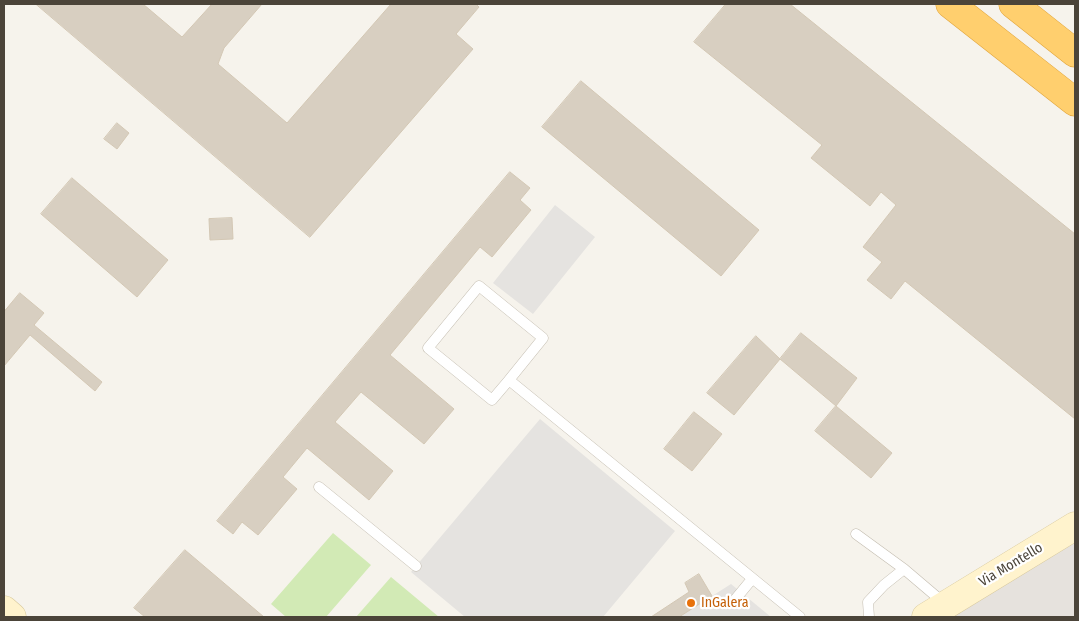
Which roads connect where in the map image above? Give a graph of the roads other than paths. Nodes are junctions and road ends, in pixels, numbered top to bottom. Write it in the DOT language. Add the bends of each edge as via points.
graph roads {
  1 [pos="950,4"];
  2 [pos="1013,4"];
  3 [pos="1075,53"];
  4 [pos="1075,102"];
  5 [pos="509,380"];
  6 [pos="319,487"];
  7 [pos="1075,526"];
  8 [pos="856,534"];
  9 [pos="416,566"];
  10 [pos="904,569"];
  11 [pos="752,579"];
  12 [pos="733,602"];
  13 [pos="4,610"];
  14 [pos="936,611"];
  15 [pos="12,617"];
  16 [pos="800,617"];
  17 [pos="869,617"];
  1 -- 4 [label="highway"];
  2 -- 3 [label="highway"];
  5 -- 5 [label="lane" via="542,338 479,286 428,348 492,400"];
  5 -- 11 [label="lane"];
  6 -- 9 [label="lane"];
  7 -- 14 [label="street, Via Montello"];
  8 -- 10 [label="lane"];
  10 -- 14 [label="lane"];
  10 -- 17 [label="lane" via="868,602"];
  11 -- 12 [label="lane"];
  11 -- 16 [label="lane"];
  13 -- 15 [label="street"];
}
